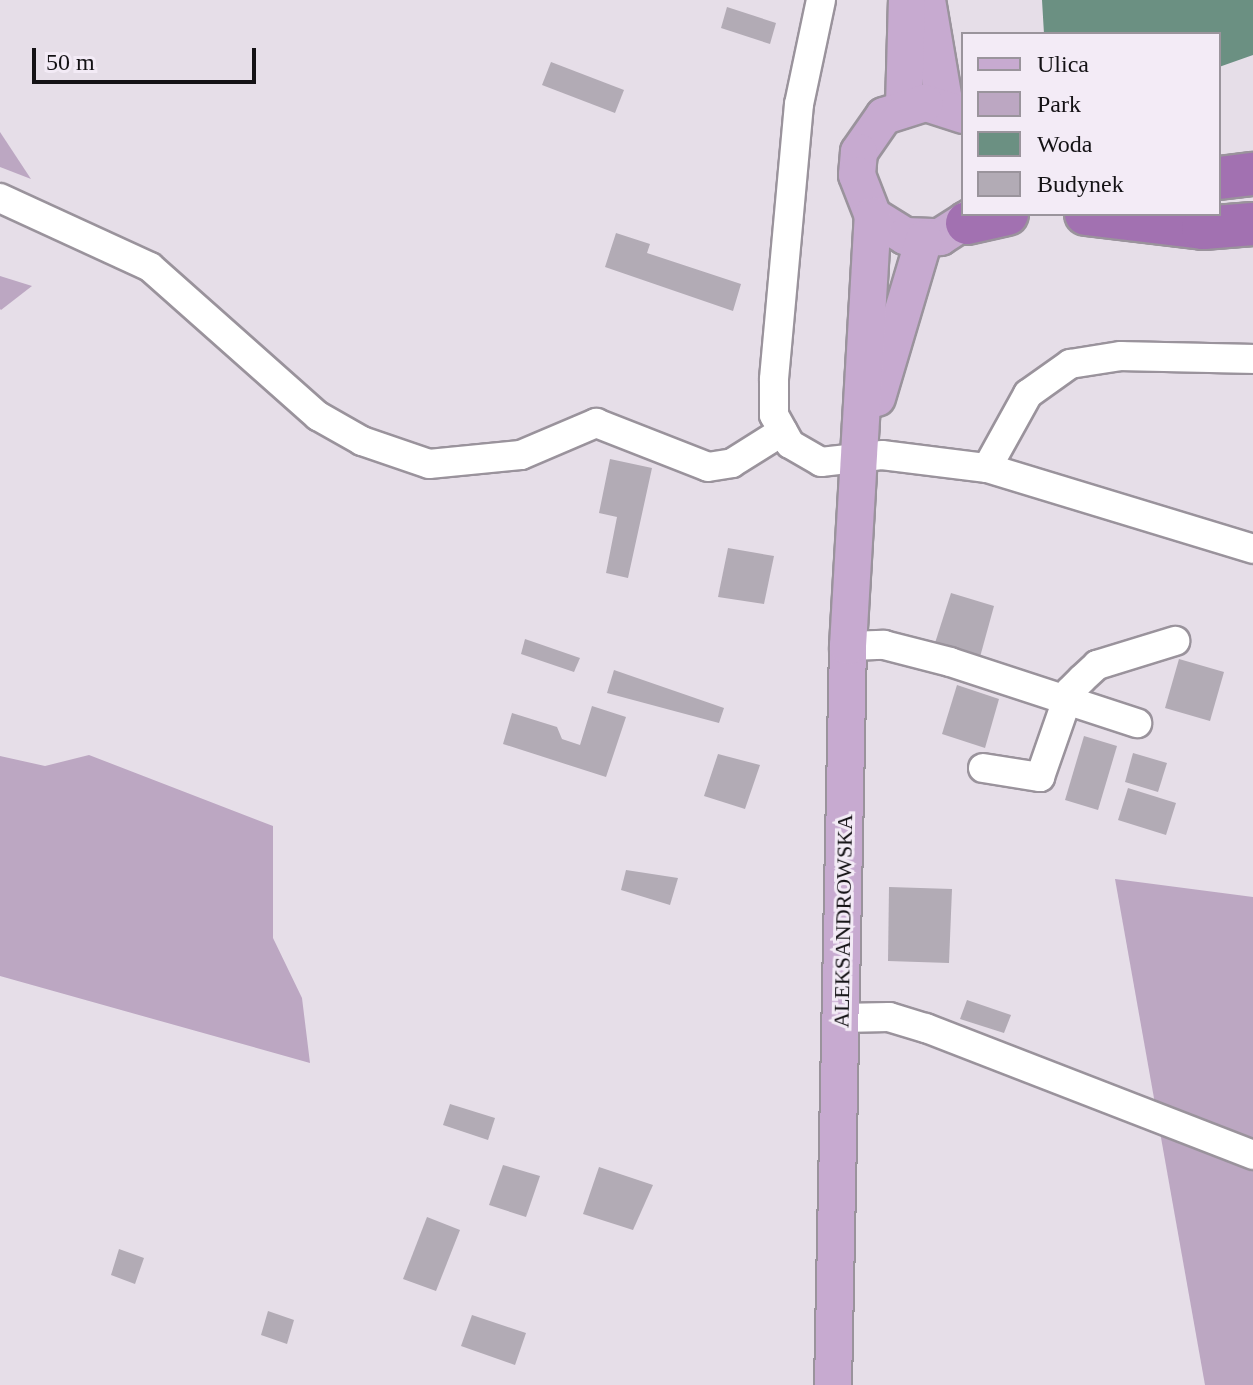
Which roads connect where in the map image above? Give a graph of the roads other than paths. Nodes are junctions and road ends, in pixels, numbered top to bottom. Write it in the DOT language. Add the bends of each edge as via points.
graph roads {
  1 [pos="821,0"];
  2 [pos="907,0"];
  3 [pos="927,0"];
  4 [pos="904,106"];
  5 [pos="954,111"];
  6 [pos="1253,174"];
  7 [pos="1221,178"];
  8 [pos="0,198"];
  9 [pos="873,216"];
  10 [pos="993,216"];
  11 [pos="1103,216"];
  12 [pos="971,219"];
  13 [pos="1253,224"];
  14 [pos="924,239"];
  15 [pos="1253,359"];
  16 [pos="783,431"];
  17 [pos="860,457"];
  18 [pos="987,468"];
  19 [pos="1253,549"];
  20 [pos="1175,641"];
  21 [pos="848,646"];
  22 [pos="1067,700"];
  23 [pos="1137,723"];
  24 [pos="983,768"];
  25 [pos="841,1018"];
  26 [pos="1253,1155"];
  27 [pos="833,1385"];
  1 -- 16 [label="street" via="799,104 781,292 774,415"];
  2 -- 4 [label="main road"];
  3 -- 5 [label="main road"];
  4 -- 5 [label="main road"];
  4 -- 9 [label="main road" via="884,116 859,152 861,197"];
  6 -- 7 [label="highway"];
  8 -- 16 [label="street" via="150,267 318,416 429,464 521,455 596,423 708,467 732,463"];
  9 -- 14 [label="main road"];
  9 -- 17 [label="main road, ALEKSANDROWSKA"];
  10 -- 12 [label="highway"];
  11 -- 13 [label="highway" via="1203,228"];
  12 -- 14 [label="main road"];
  14 -- 17 [label="main road, ALEKSANDROWSKA"];
  15 -- 18 [label="street" via="1121,356 1070,364 1028,394"];
  16 -- 17 [label="street" via="790,444 821,462"];
  17 -- 18 [label="street"];
  17 -- 21 [label="main road, ALEKSANDROWSKA"];
  18 -- 19 [label="street"];
  20 -- 22 [label="street" via="1097,665"];
  21 -- 22 [label="street" via="884,645"];
  21 -- 25 [label="main road, ALEKSANDROWSKA"];
  22 -- 23 [label="street"];
  22 -- 24 [label="street" via="1040,777"];
  25 -- 26 [label="street" via="889,1017 926,1028"];
  25 -- 27 [label="main road, ALEKSANDROWSKA"];
}
